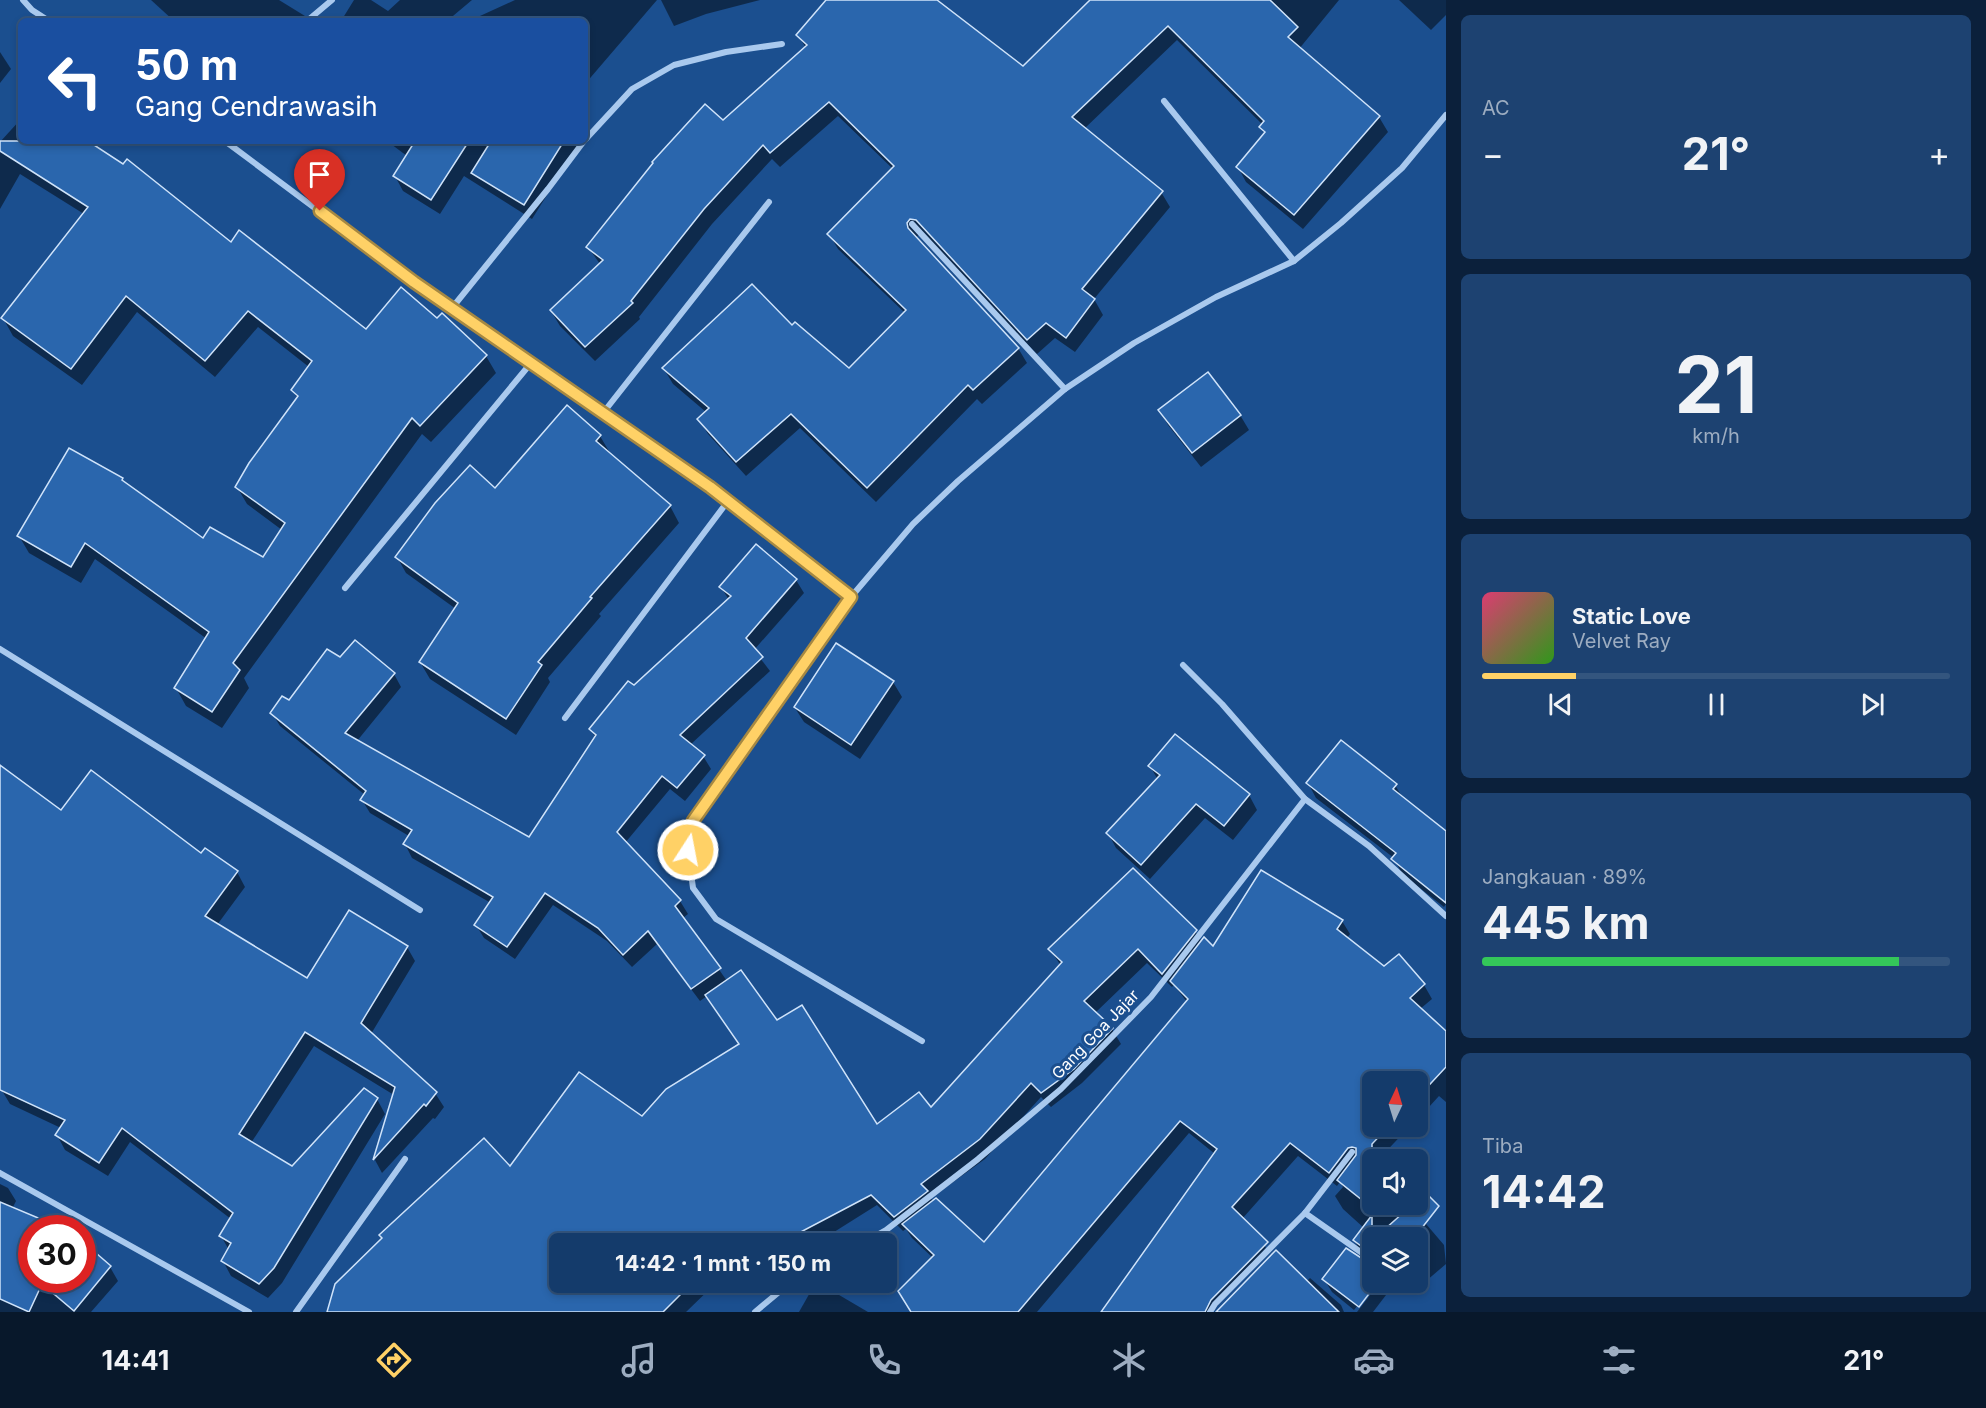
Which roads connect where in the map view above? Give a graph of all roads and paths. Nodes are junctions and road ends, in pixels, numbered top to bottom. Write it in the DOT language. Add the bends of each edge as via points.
graph roads {
  1 [pos="23,0"];
  2 [pos="332,0"];
  3 [pos="44,18"];
  4 [pos="313,18"];
  5 [pos="782,44"];
  6 [pos="1164,101"];
  7 [pos="1446,115"];
  8 [pos="588,138"];
  9 [pos="229,144"];
  10 [pos="583,144"];
  11 [pos="769,202"];
  12 [pos="912,224"];
  13 [pos="1294,261"];
  14 [pos="452,308"];
  15 [pos="531,363"];
  16 [pos="1065,389"];
  17 [pos="603,413"];
  18 [pos="728,501"];
  19 [pos="345,588"];
  20 [pos="851,597"];
  21 [pos="0,648"];
  22 [pos="1183,665"];
  23 [pos="565,718"];
  24 [pos="1305,798"];
  25 [pos="420,910"];
  26 [pos="1446,916"];
  27 [pos="922,1041"];
  28 [pos="1352,1152"];
  29 [pos="405,1159"];
  30 [pos="0,1173"];
  31 [pos="1305,1213"];
  32 [pos="881,1233"];
  33 [pos="1362,1253"];
  34 [pos="778,1293"];
  35 [pos="249,1312"];
  36 [pos="296,1312"];
  37 [pos="756,1312"];
  38 [pos="1210,1312"];
  1 -- 3 [label="street"];
  2 -- 4 [label="street"];
  5 -- 8 [label="street" via="674,65 632,89"];
  6 -- 13 [label="street"];
  7 -- 13 [label="street" via="1402,168"];
  9 -- 14 [label="street"];
  10 -- 14 [label="street"];
  11 -- 17 [label="street"];
  12 -- 16 [label="street"];
  13 -- 16 [label="street" via="1216,297"];
  14 -- 15 [label="street"];
  15 -- 17 [label="street"];
  15 -- 19 [label="street"];
  16 -- 20 [label="street" via="913,524"];
  17 -- 18 [label="street"];
  18 -- 20 [label="street"];
  18 -- 23 [label="street"];
  20 -- 27 [label="street" via="693,821 688,850 693,888 716,919"];
  21 -- 25 [label="street"];
  22 -- 24 [label="street"];
  24 -- 26 [label="street" via="1369,846"];
  24 -- 32 [label="street, Gang Goa Jajar" via="1150,997 1061,1089"];
  28 -- 31 [label="street"];
  29 -- 36 [label="street"];
  30 -- 35 [label="street"];
  31 -- 33 [label="street"];
  31 -- 38 [label="street"];
  34 -- 37 [label="street"];
}
